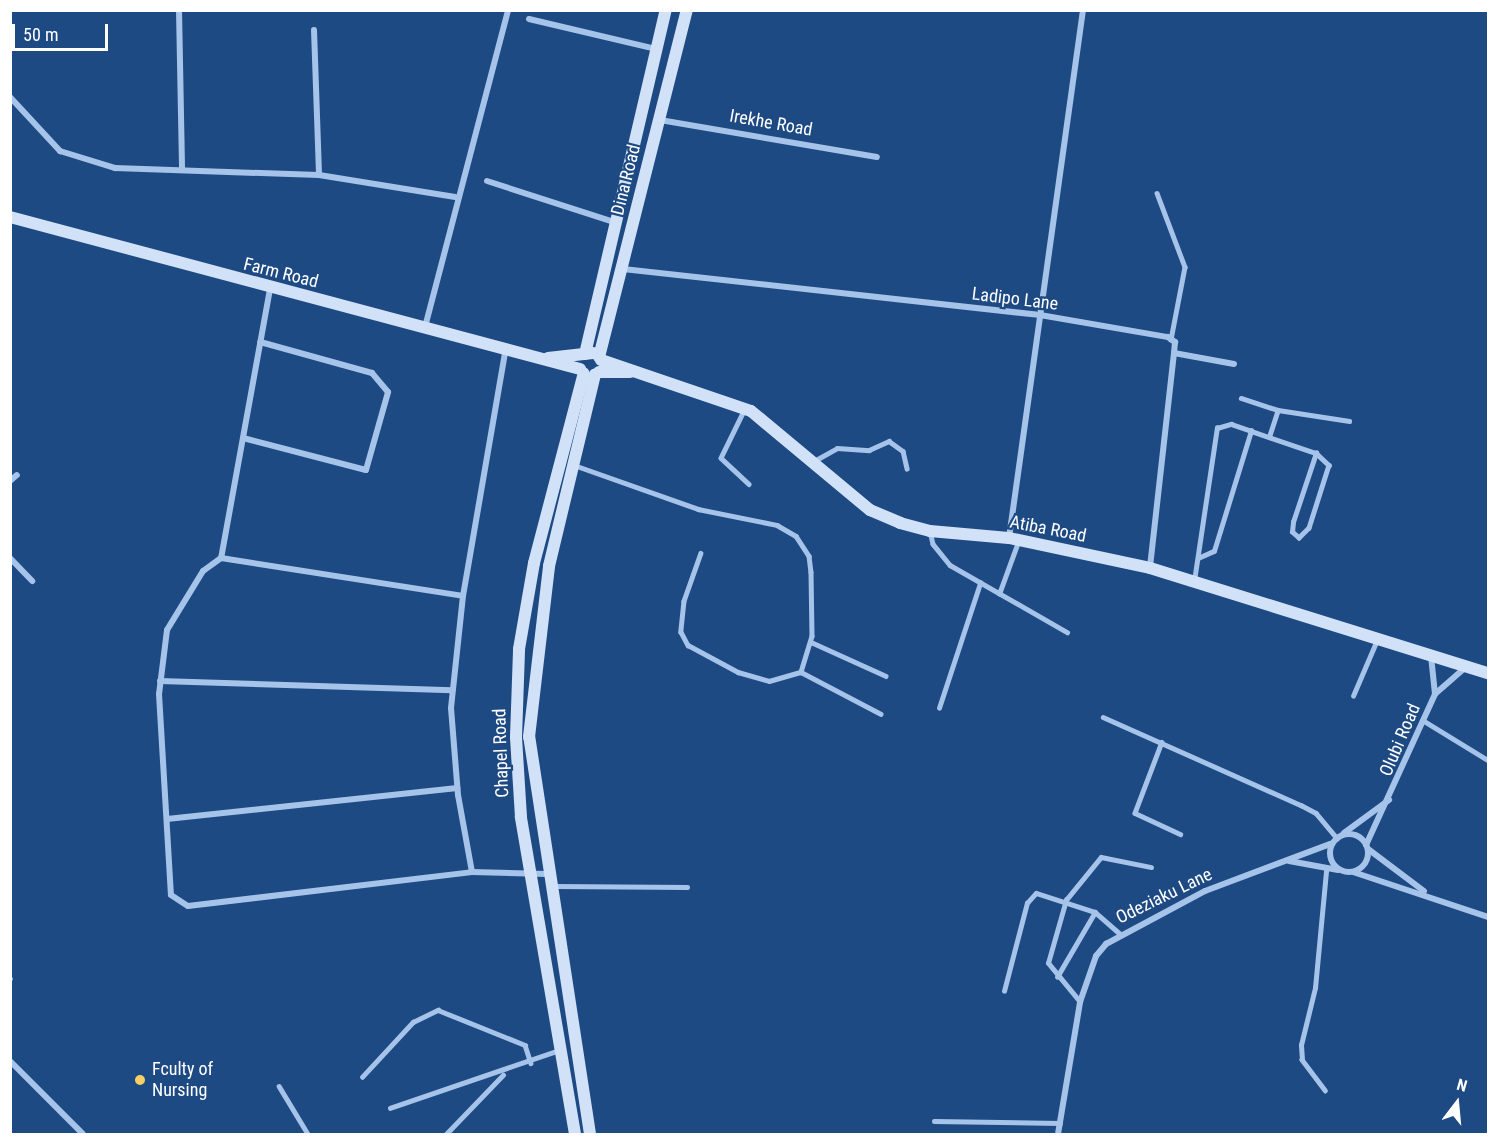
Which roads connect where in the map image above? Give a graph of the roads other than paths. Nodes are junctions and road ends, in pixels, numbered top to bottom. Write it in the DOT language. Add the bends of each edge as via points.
graph roads {
  1 [pos="179,10"];
  2 [pos="508,10"];
  3 [pos="666,10"];
  4 [pos="687,10"];
  5 [pos="1083,10"];
  6 [pos="529,19"];
  7 [pos="314,30"];
  8 [pos="657,49"];
  9 [pos="10,96"];
  10 [pos="660,120"];
  11 [pos="878,157"];
  12 [pos="182,170"];
  13 [pos="319,175"];
  14 [pos="486,182"];
  15 [pos="1157,193"];
  16 [pos="455,197"];
  17 [pos="10,217"];
  18 [pos="614,222"];
  19 [pos="623,268"];
  20 [pos="270,289"];
  21 [pos="1040,315"];
  22 [pos="424,328"];
  23 [pos="1171,340"];
  24 [pos="260,342"];
  25 [pos="506,348"];
  26 [pos="1174,353"];
  27 [pos="583,355"];
  28 [pos="544,358"];
  29 [pos="1234,364"];
  30 [pos="593,368"];
  31 [pos="1241,398"];
  32 [pos="745,409"];
  33 [pos="1278,410"];
  34 [pos="1349,421"];
  35 [pos="1251,431"];
  36 [pos="1269,437"];
  37 [pos="243,438"];
  38 [pos="1316,453"];
  39 [pos="814,461"];
  40 [pos="574,465"];
  41 [pos="907,468"];
  42 [pos="17,475"];
  43 [pos="10,481"];
  44 [pos="748,484"];
  45 [pos="930,531"];
  46 [pos="1014,539"];
  47 [pos="701,553"];
  48 [pos="10,558"];
  49 [pos="221,558"];
  50 [pos="1198,558"];
  51 [pos="1150,568"];
  52 [pos="32,581"];
  53 [pos="1194,581"];
  54 [pos="980,583"];
  55 [pos="999,594"];
  56 [pos="463,596"];
  57 [pos="1067,632"];
  58 [pos="1377,639"];
  59 [pos="811,642"];
  60 [pos="1431,655"];
  61 [pos="1467,666"];
  62 [pos="801,672"];
  63 [pos="1488,673"];
  64 [pos="886,676"];
  65 [pos="160,681"];
  66 [pos="452,690"];
  67 [pos="1435,694"];
  68 [pos="1353,696"];
  69 [pos="939,708"];
  70 [pos="881,714"];
  71 [pos="1103,717"];
  72 [pos="1424,721"];
  73 [pos="1162,742"];
  74 [pos="1488,760"];
  75 [pos="457,788"];
  76 [pos="1392,798"];
  77 [pos="167,819"];
  78 [pos="1180,834"];
  79 [pos="1340,836"];
  80 [pos="1330,844"];
  81 [pos="1367,847"];
  82 [pos="1288,861"];
  83 [pos="1151,867"];
  84 [pos="1338,870"];
  85 [pos="1326,871"];
  86 [pos="472,872"];
  87 [pos="1353,872"];
  88 [pos="532,876"];
  89 [pos="550,880"];
  90 [pos="687,887"];
  91 [pos="1427,893"];
  92 [pos="1066,900"];
  93 [pos="1095,912"];
  94 [pos="1488,918"];
  95 [pos="1119,933"];
  96 [pos="1057,977"];
  97 [pos="1004,991"];
  98 [pos="1080,1002"];
  99 [pos="562,1048"];
  100 [pos="10,1060"];
  101 [pos="531,1063"];
  102 [pos="505,1072"];
  103 [pos="362,1077"];
  104 [pos="279,1086"];
  105 [pos="1325,1091"];
  106 [pos="390,1108"];
  107 [pos="934,1120"];
  108 [pos="1060,1123"];
  109 [pos="83,1134"];
  110 [pos="308,1134"];
  111 [pos="446,1134"];
  112 [pos="575,1134"];
  113 [pos="590,1134"];
  114 [pos="1058,1134"];
  1 -- 12 [label="street"];
  2 -- 16 [label="street"];
  3 -- 8 [label="street, Dina Road"];
  4 -- 10 [label="street, Dina Road"];
  5 -- 21 [label="street"];
  6 -- 8 [label="street"];
  7 -- 13 [label="street"];
  8 -- 18 [label="street, Dina Road"];
  9 -- 12 [label="street" via="60,151 115,168"];
  10 -- 11 [label="street, Irekhe Road"];
  10 -- 19 [label="street, Dina Road"];
  12 -- 13 [label="street"];
  13 -- 16 [label="street"];
  14 -- 18 [label="street"];
  15 -- 23 [label="lane" via="1185,267"];
  16 -- 22 [label="street"];
  17 -- 20 [label="street, Farm Road"];
  18 -- 27 [label="street, Dina Road"];
  19 -- 21 [label="street, Ladipo Lane"];
  19 -- 30 [label="street, Dina Road"];
  20 -- 22 [label="street, Farm Road"];
  20 -- 24 [label="street"];
  21 -- 23 [label="street, Ladipo Lane"];
  21 -- 46 [label="street"];
  22 -- 25 [label="street, Farm Road"];
  23 -- 26 [label="street"];
  24 -- 37 [label="street"];
  24 -- 37 [label="street" via="372,373 388,392 366,470"];
  25 -- 28 [label="street, Farm Road"];
  25 -- 56 [label="street"];
  26 -- 29 [label="street"];
  26 -- 51 [label="street"];
  27 -- 28 [label="street, Farm Road"];
  27 -- 30 [label="street, Dina Road"];
  28 -- 30 [label="street, Farm Road"];
  30 -- 32 [label="street, Atiba Road" via="630,372 696,389"];
  30 -- 40 [label="street, Chapel Road"];
  30 -- 88 [label="street, Chapel Road" via="534,563 519,650 516,737"];
  31 -- 33 [label="lane"];
  32 -- 39 [label="street, Atiba Road"];
  32 -- 44 [label="lane" via="721,458"];
  33 -- 34 [label="lane"];
  33 -- 36 [label="lane"];
  35 -- 36 [label="lane"];
  35 -- 50 [label="lane" via="1214,551"];
  35 -- 50 [label="lane" via="1231,424 1217,428"];
  36 -- 38 [label="lane"];
  37 -- 49 [label="street"];
  38 -- 38 [label="lane" via="1329,465 1309,528 1299,538 1292,532 1293,522"];
  39 -- 41 [label="lane" via="837,448 859,452 889,441 903,451"];
  39 -- 45 [label="street, Atiba Road" via="870,510"];
  40 -- 59 [label="lane" via="698,509 777,525 796,536 809,556"];
  40 -- 89 [label="street, Chapel Road" via="549,566 529,737"];
  42 -- 43 [label="street"];
  45 -- 46 [label="street, Atiba Road"];
  45 -- 54 [label="lane" via="939,555"];
  46 -- 51 [label="street, Atiba Road"];
  46 -- 55 [label="lane"];
  47 -- 62 [label="lane" via="684,601 681,632 688,645 738,672 769,681"];
  48 -- 52 [label="street"];
  49 -- 56 [label="street"];
  49 -- 65 [label="street" via="203,572 167,630"];
  50 -- 53 [label="lane"];
  51 -- 53 [label="street, Atiba Road"];
  53 -- 58 [label="street, Atiba Road"];
  54 -- 55 [label="lane"];
  54 -- 69 [label="lane"];
  55 -- 57 [label="lane"];
  56 -- 66 [label="street"];
  58 -- 60 [label="street, Atiba Road"];
  58 -- 68 [label="lane"];
  59 -- 62 [label="lane"];
  59 -- 64 [label="lane"];
  60 -- 61 [label="street, Atiba Road"];
  60 -- 67 [label="street, Olubi Road"];
  61 -- 63 [label="street, Atiba Road"];
  61 -- 67 [label="street, Olubi Road"];
  62 -- 70 [label="lane"];
  65 -- 66 [label="street"];
  65 -- 77 [label="street"];
  66 -- 75 [label="street"];
  67 -- 72 [label="street, Olubi Road"];
  71 -- 73 [label="lane"];
  72 -- 74 [label="lane"];
  72 -- 76 [label="street, Olubi Road"];
  73 -- 78 [label="lane" via="1135,813"];
  73 -- 79 [label="lane" via="1316,813"];
  75 -- 77 [label="street"];
  75 -- 86 [label="street"];
  76 -- 79 [label="street, Olubi Road"];
  76 -- 81 [label="street, Olubi Road"];
  77 -- 86 [label="street" via="171,895 188,906"];
  79 -- 80 [label="street"];
  79 -- 81 [label="street" via="1352,833"];
  80 -- 82 [label="street, Odeziaku Lane"];
  80 -- 84 [label="street" via="1329,858"];
  81 -- 87 [label="street" via="1367,859"];
  81 -- 91 [label="street"];
  82 -- 85 [label="street"];
  82 -- 95 [label="street, Odeziaku Lane" via="1204,891"];
  83 -- 92 [label="lane" via="1101,857"];
  84 -- 85 [label="street"];
  84 -- 87 [label="street"];
  85 -- 105 [label="lane" via="1315,988 1301,1045 1302,1060"];
  86 -- 88 [label="street"];
  87 -- 91 [label="street"];
  88 -- 89 [label="street"];
  88 -- 99 [label="street, Chapel Road"];
  89 -- 90 [label="lane"];
  89 -- 113 [label="street, Chapel Road"];
  91 -- 94 [label="street"];
  92 -- 93 [label="lane"];
  92 -- 96 [label="lane" via="1048,956"];
  92 -- 97 [label="lane" via="1043,892 1030,897"];
  93 -- 95 [label="lane"];
  93 -- 96 [label="lane"];
  95 -- 98 [label="street, Odeziaku Lane" via="1096,956"];
  96 -- 98 [label="lane"];
  98 -- 108 [label="street, Odeziaku Lane"];
  99 -- 101 [label="lane"];
  99 -- 112 [label="street, Chapel Road"];
  100 -- 109 [label="street"];
  101 -- 102 [label="lane"];
  101 -- 103 [label="lane" via="525,1045 438,1010 413,1022"];
  102 -- 106 [label="lane"];
  102 -- 111 [label="lane"];
  104 -- 110 [label="lane"];
  107 -- 108 [label="lane"];
  108 -- 114 [label="street, Odeziaku Lane"];
}
